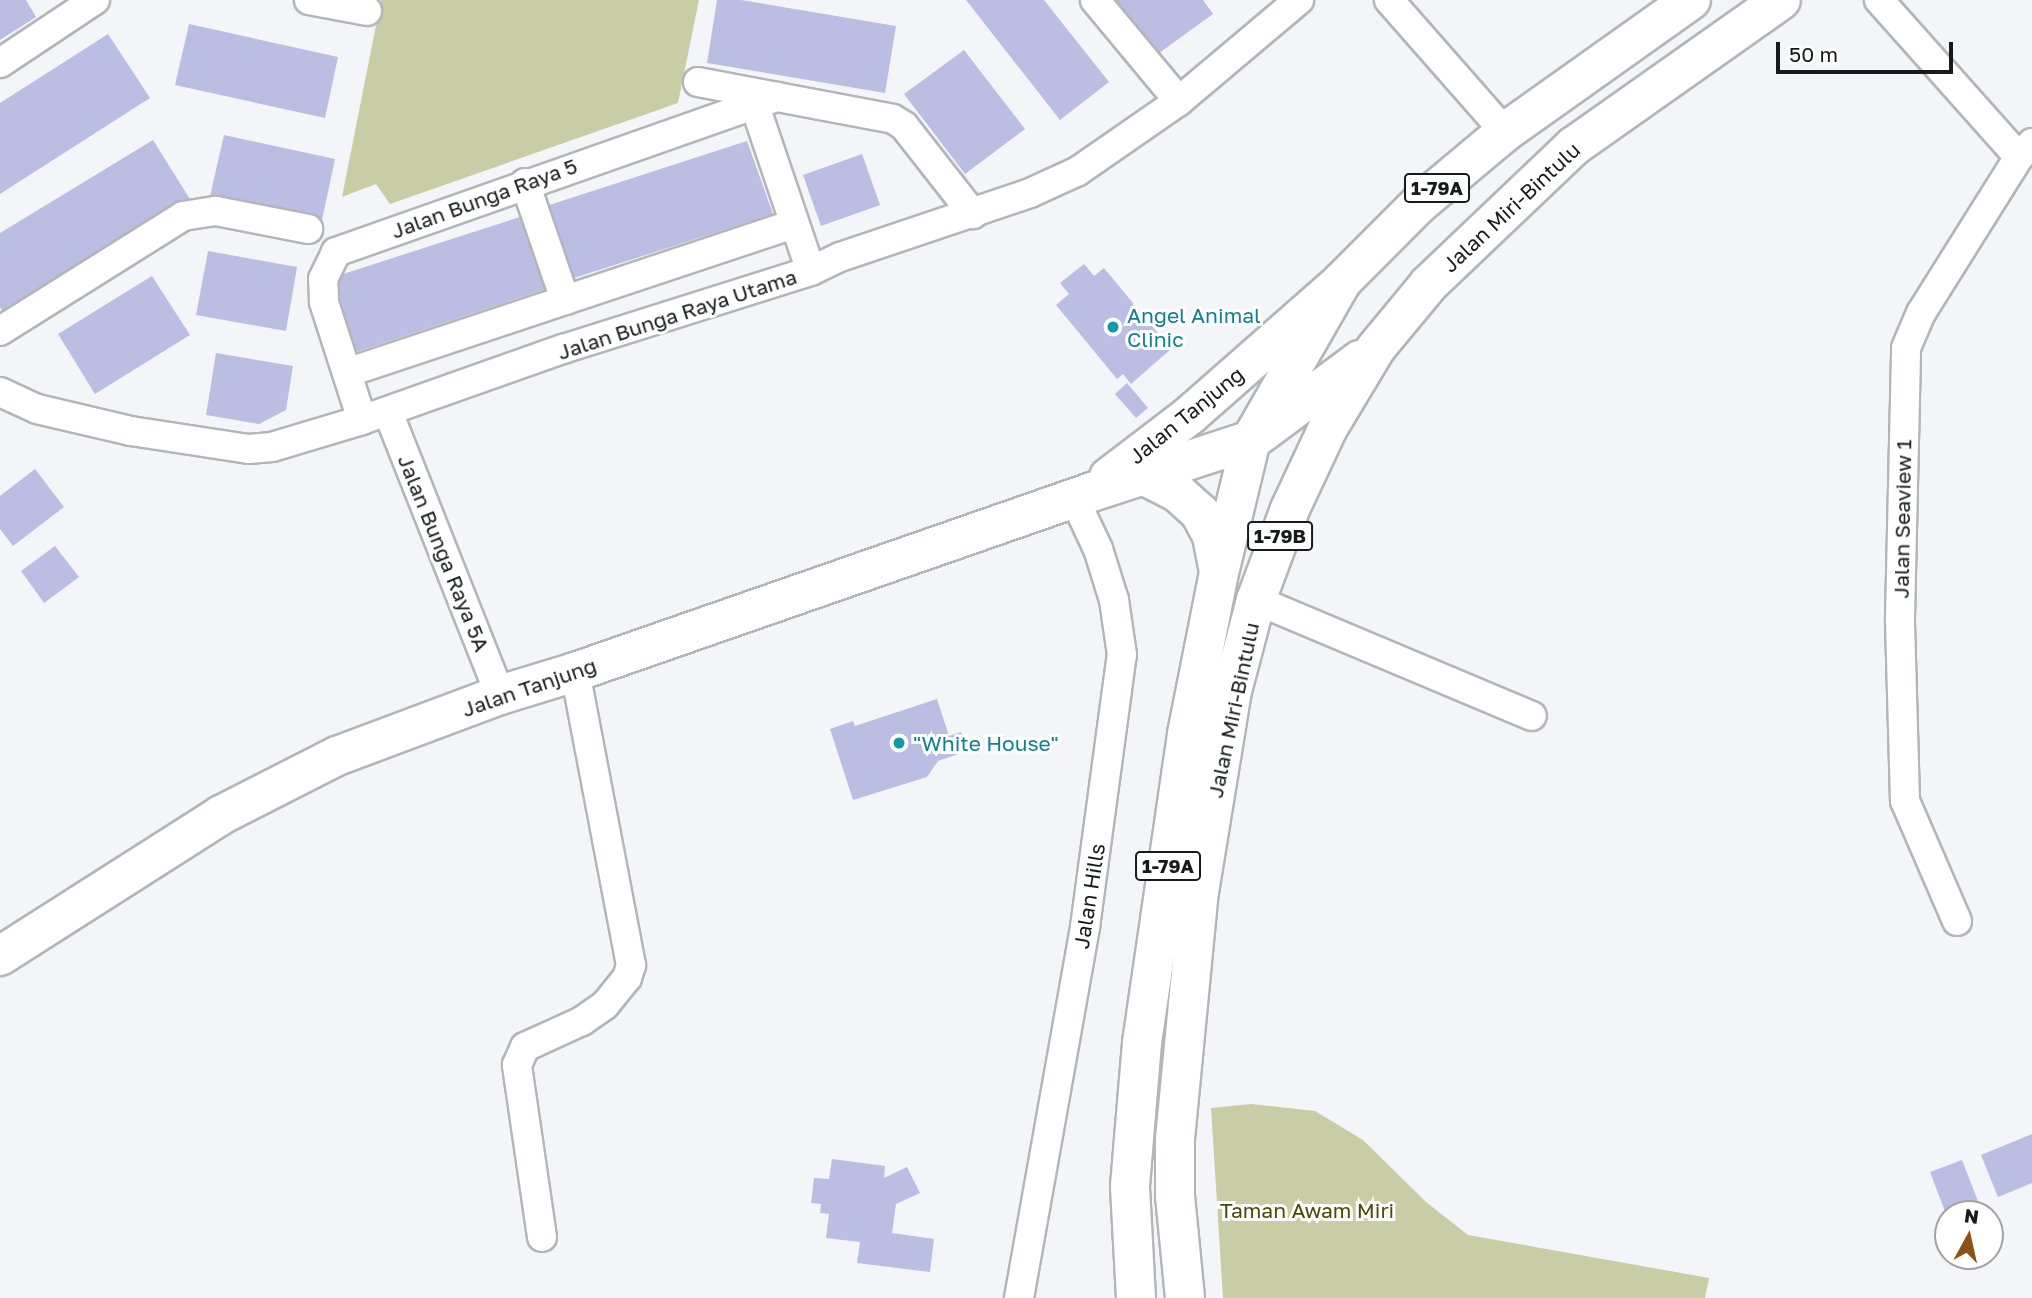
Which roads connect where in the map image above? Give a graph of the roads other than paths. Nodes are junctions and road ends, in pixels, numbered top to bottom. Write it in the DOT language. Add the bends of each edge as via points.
graph roads {
  1 [pos="95,0"];
  2 [pos="309,0"];
  3 [pos="1095,0"];
  4 [pos="1299,0"];
  5 [pos="1389,0"];
  6 [pos="1691,0"];
  7 [pos="1781,0"];
  8 [pos="1879,0"];
  9 [pos="367,10"];
  10 [pos="0,63"];
  11 [pos="698,82"];
  12 [pos="765,100"];
  13 [pos="1179,101"];
  14 [pos="1505,132"];
  15 [pos="2025,150"];
  16 [pos="525,183"];
  17 [pos="973,214"];
  18 [pos="793,224"];
  19 [pos="308,229"];
  20 [pos="811,271"];
  21 [pos="1342,281"];
  22 [pos="565,300"];
  23 [pos="0,331"];
  24 [pos="1376,348"];
  25 [pos="349,372"];
  26 [pos="0,392"];
  27 [pos="375,416"];
  28 [pos="1251,440"];
  29 [pos="1145,476"];
  30 [pos="1083,495"];
  31 [pos="1219,573"];
  32 [pos="1256,600"];
  33 [pos="575,672"];
  34 [pos="500,695"];
  35 [pos="1532,716"];
  36 [pos="1957,921"];
  37 [pos="0,956"];
  38 [pos="542,1237"];
  39 [pos="1019,1298"];
  40 [pos="1136,1298"];
  41 [pos="1185,1298"];
  1 -- 10 [label="street"];
  2 -- 9 [label="street"];
  3 -- 13 [label="street"];
  4 -- 13 [label="street, Jalan Bunga Raya Utama"];
  5 -- 14 [label="street"];
  6 -- 14 [label="main road, Jalan Miri-Bintulu / 1-79A"];
  7 -- 24 [label="main road, Jalan Miri-Bintulu / 1-79B" via="1574,146 1429,284"];
  8 -- 15 [label="street"];
  11 -- 12 [label="street"];
  12 -- 16 [label="street, Jalan Bunga Raya 5"];
  12 -- 17 [label="street" via="893,119 904,126"];
  12 -- 18 [label="street"];
  13 -- 17 [label="street, Jalan Bunga Raya Utama" via="1078,171"];
  14 -- 21 [label="main road, Jalan Miri-Bintulu / 1-79A" via="1419,204"];
  15 -- 36 [label="street, Jalan Seaview 1" via="1922,313 1906,348 1900,618 1905,801"];
  16 -- 22 [label="street"];
  16 -- 25 [label="street, Jalan Bunga Raya 5" via="336,252 323,279 324,302"];
  17 -- 20 [label="street, Jalan Bunga Raya Utama" via="840,257"];
  18 -- 20 [label="street"];
  18 -- 22 [label="street"];
  19 -- 23 [label="street" via="216,211 183,216"];
  20 -- 27 [label="street, Jalan Bunga Raya Utama" via="563,349"];
  21 -- 28 [label="main road, Jalan Miri-Bintulu / 1-79A"];
  21 -- 30 [label="main road, Jalan Tanjung" via="1190,415"];
  22 -- 25 [label="street"];
  24 -- 28 [label="main road, Jalan Tanjung"];
  24 -- 32 [label="main road, Jalan Miri-Bintulu / 1-79B" via="1328,428 1290,509"];
  25 -- 27 [label="street, Jalan Bunga Raya 5"];
  26 -- 27 [label="street, Jalan Bunga Raya Utama" via="37,409 131,431 249,449 272,447"];
  27 -- 34 [label="street, Jalan Bunga Raya 5A"];
  28 -- 29 [label="main road, Jalan Tanjung"];
  28 -- 31 [label="main road, Jalan Miri-Bintulu / 1-79A"];
  29 -- 30 [label="main road, Jalan Tanjung"];
  29 -- 31 [label="main road" via="1178,493 1200,513 1212,536"];
  30 -- 33 [label="main road, Jalan Tanjung"];
  30 -- 39 [label="street, Jalan Hills" via="1114,600 1122,655 1094,874"];
  31 -- 40 [label="main road, Jalan Miri-Bintulu / 1-79A" via="1187,734 1142,1043 1130,1186"];
  32 -- 35 [label="street"];
  32 -- 41 [label="main road, Jalan Miri-Bintulu / 1-79B" via="1232,691 1199,892 1182,1058 1175,1196"];
  33 -- 34 [label="main road, Jalan Tanjung"];
  33 -- 38 [label="street" via="631,965 627,978 605,1005 525,1047 517,1065"];
  34 -- 37 [label="main road, Jalan Tanjung" via="337,756 221,815"];
}
